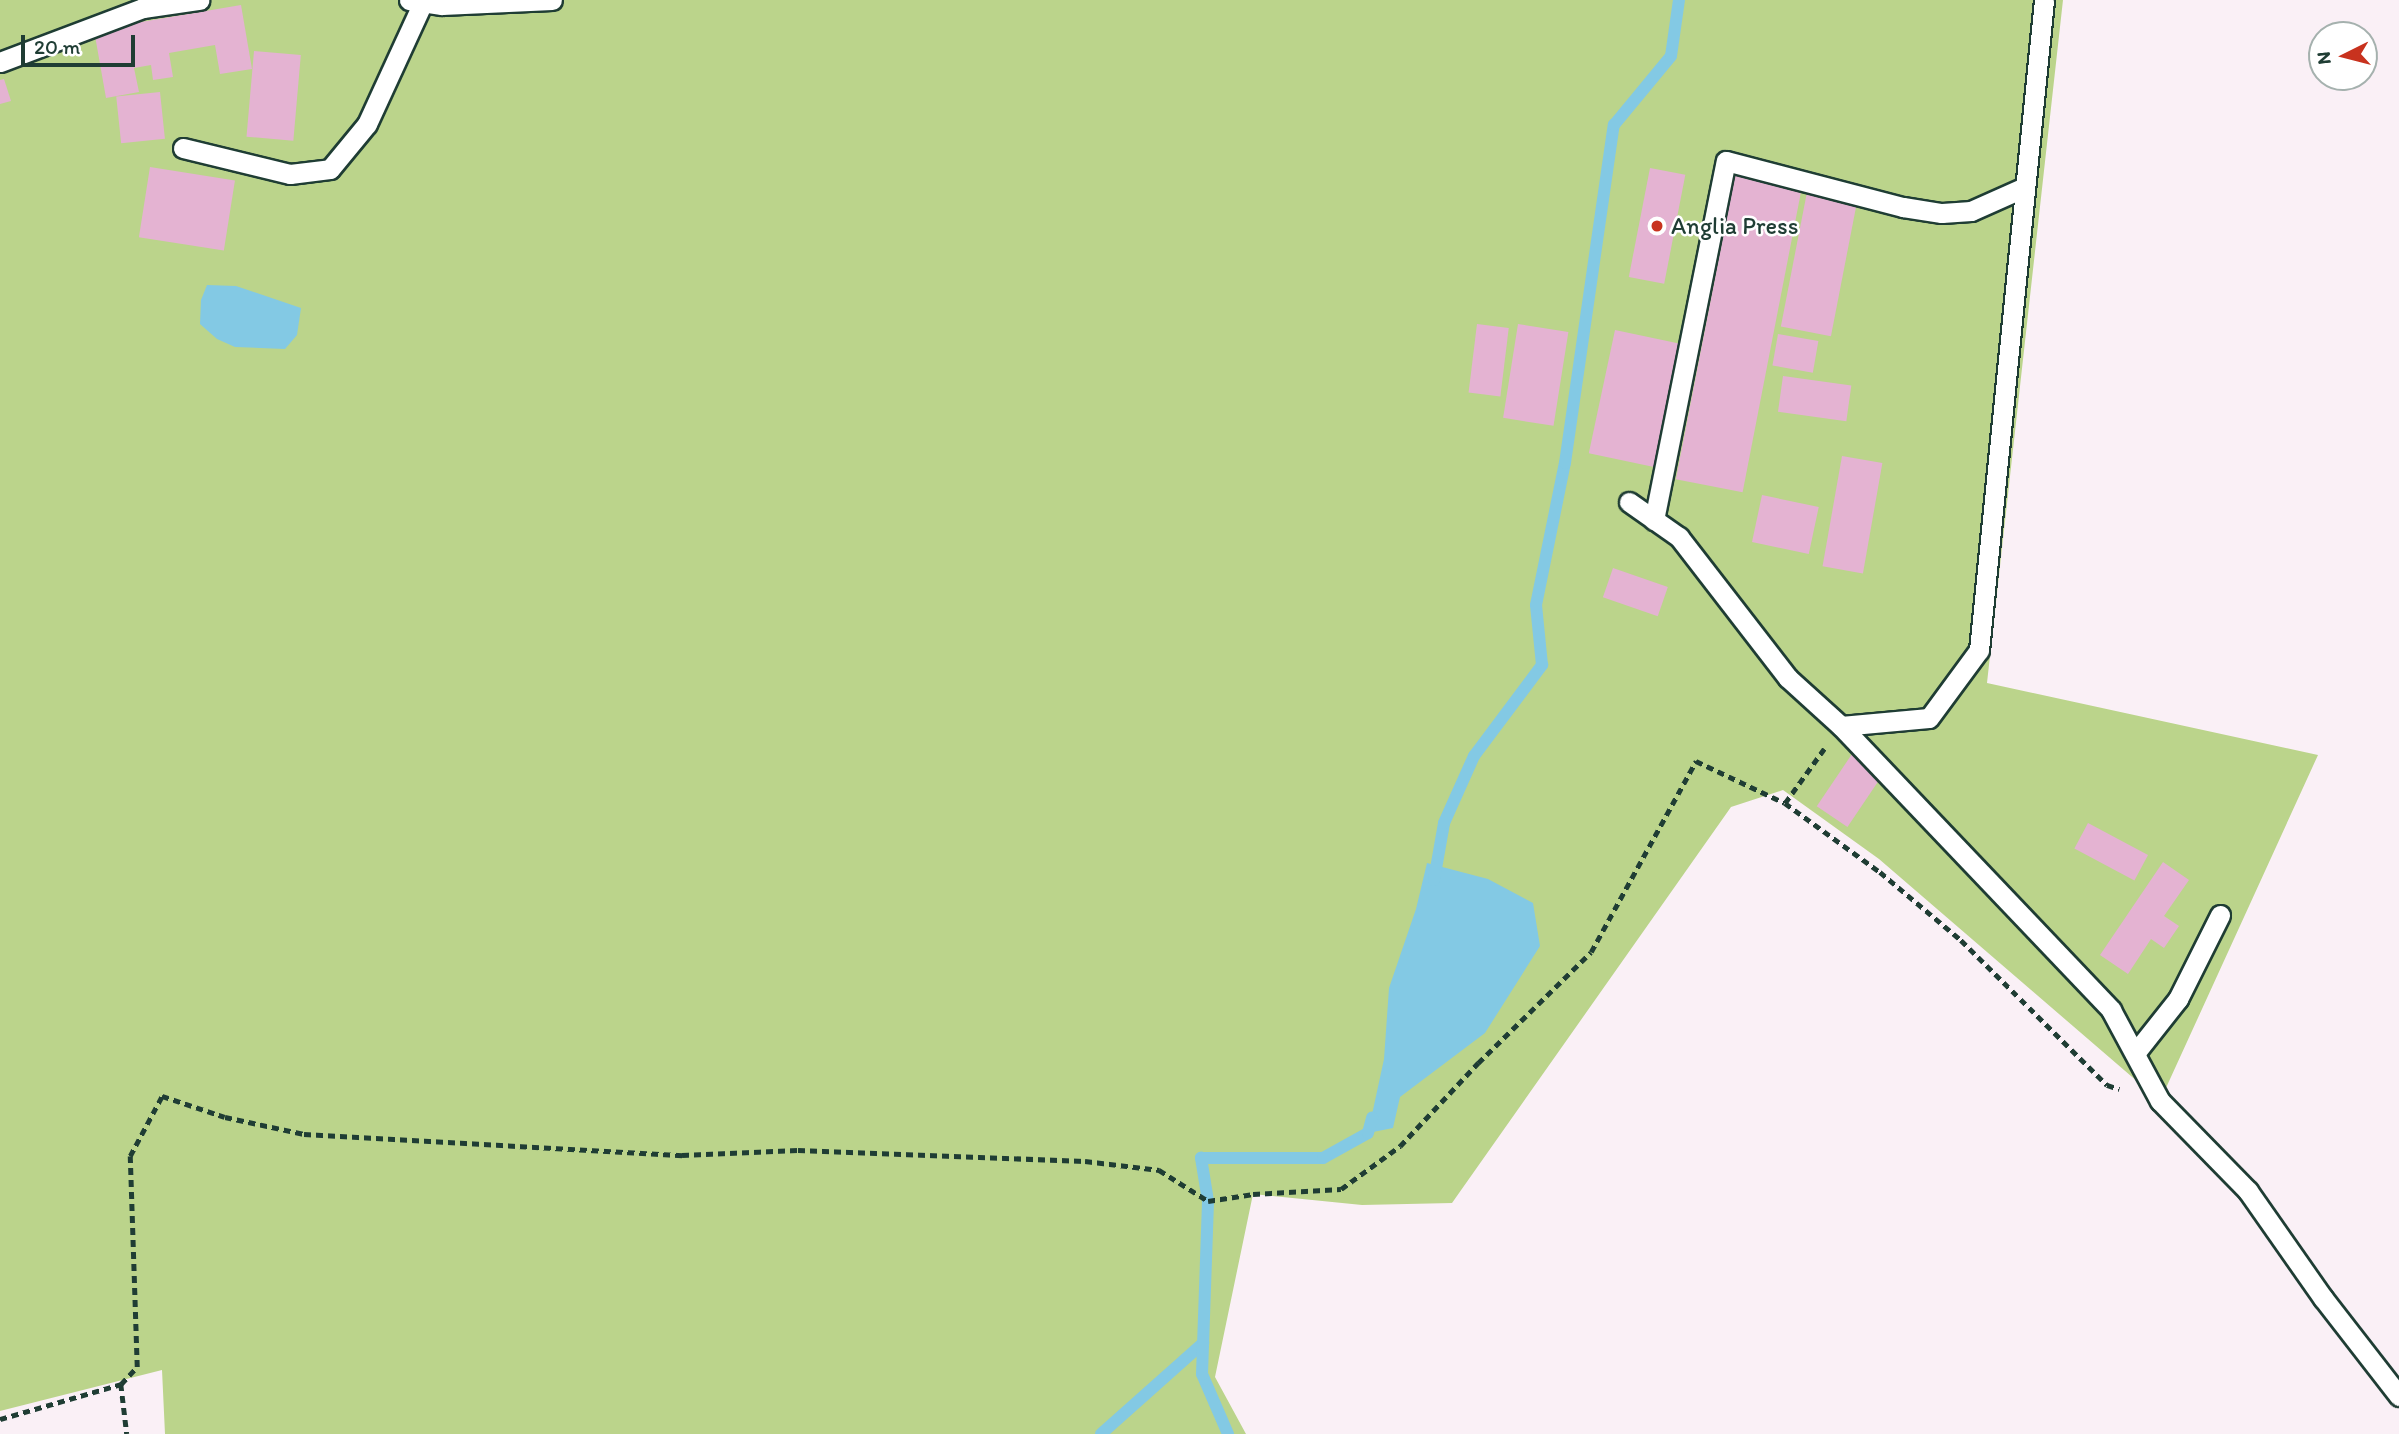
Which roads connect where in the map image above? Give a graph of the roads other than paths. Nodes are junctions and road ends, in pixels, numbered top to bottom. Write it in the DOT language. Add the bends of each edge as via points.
graph roads {
  1 [pos="199,0"];
  2 [pos="552,0"];
  3 [pos="2044,0"];
  4 [pos="416,1"];
  5 [pos="0,62"];
  6 [pos="183,148"];
  7 [pos="2025,187"];
  8 [pos="1629,502"];
  9 [pos="1654,520"];
  10 [pos="1841,726"];
  11 [pos="2220,915"];
  12 [pos="2136,1052"];
  13 [pos="2399,1396"];
  1 -- 5 [label="lane" via="143,8"];
  2 -- 4 [label="lane" via="442,5"];
  3 -- 7 [label="lane"];
  4 -- 6 [label="lane" via="367,124 330,169 290,174"];
  7 -- 9 [label="lane" via="1971,211 1942,213 1726,161"];
  7 -- 10 [label="lane" via="1979,650 1929,718"];
  8 -- 9 [label="lane"];
  9 -- 10 [label="lane" via="1678,537 1788,678"];
  10 -- 12 [label="lane" via="2111,1010"];
  11 -- 12 [label="lane" via="2178,999"];
  12 -- 13 [label="lane" via="2160,1101 2248,1191"];
}
